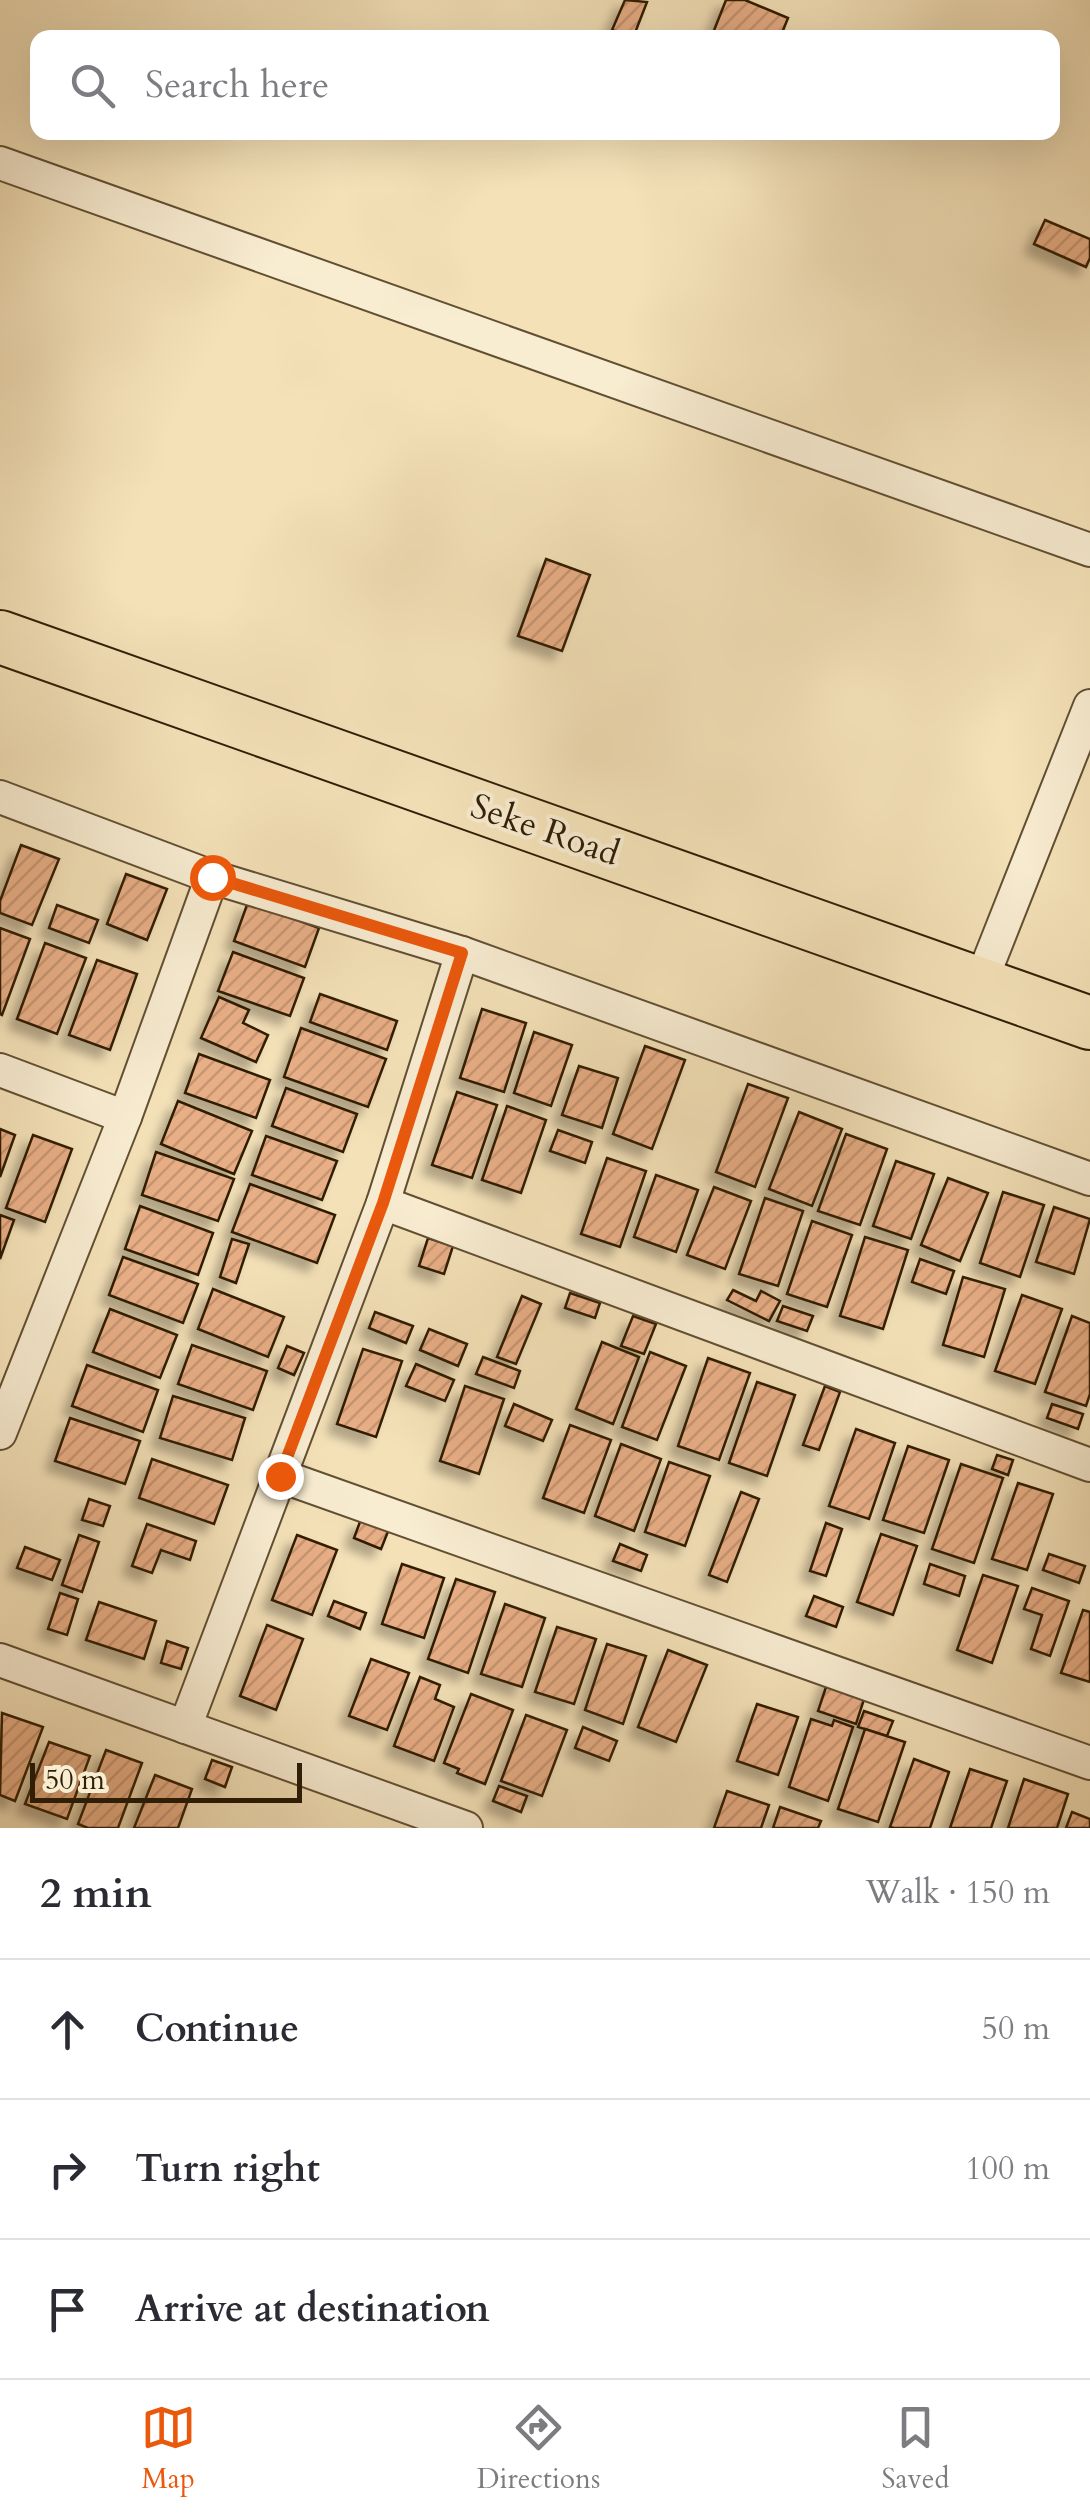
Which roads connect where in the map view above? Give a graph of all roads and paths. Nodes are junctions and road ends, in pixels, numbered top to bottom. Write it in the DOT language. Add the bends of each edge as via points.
graph roads {
  1 [pos="0,163"];
  2 [pos="1090,550"];
  3 [pos="0,637"];
  4 [pos="1090,706"];
  5 [pos="0,797"];
  6 [pos="212,877"];
  7 [pos="462,953"];
  8 [pos="980,984"];
  9 [pos="1090,1023"];
  10 [pos="0,1070"];
  11 [pos="125,1116"];
  12 [pos="1090,1178"];
  13 [pos="383,1203"];
  14 [pos="0,1433"];
  15 [pos="1090,1466"];
  16 [pos="280,1476"];
  17 [pos="0,1660"];
  18 [pos="186,1727"];
  19 [pos="1090,1762"];
  20 [pos="466,1828"];
  1 -- 2 [label="street"];
  3 -- 8 [label="main road, Seke Road"];
  4 -- 8 [label="street"];
  5 -- 6 [label="street"];
  6 -- 7 [label="street"];
  6 -- 11 [label="street"];
  7 -- 12 [label="street"];
  7 -- 13 [label="street"];
  8 -- 9 [label="main road, Seke Road"];
  10 -- 11 [label="street"];
  11 -- 14 [label="street"];
  13 -- 15 [label="street"];
  13 -- 16 [label="street"];
  16 -- 18 [label="street"];
  16 -- 19 [label="street"];
  17 -- 18 [label="street"];
  18 -- 20 [label="street"];
}
